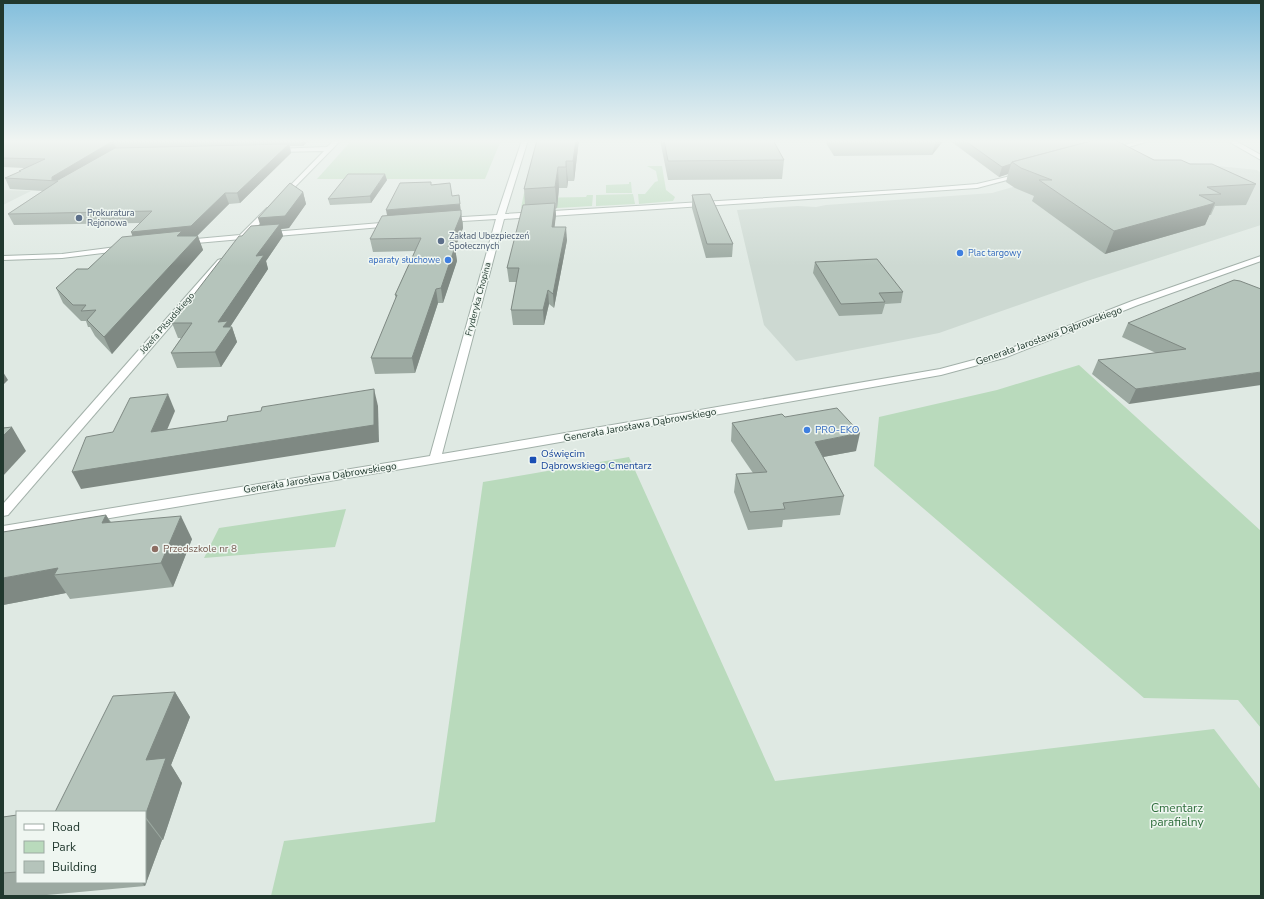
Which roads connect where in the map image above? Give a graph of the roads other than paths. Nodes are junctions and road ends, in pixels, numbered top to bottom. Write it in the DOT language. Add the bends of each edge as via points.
graph roads {
  1 [pos="297,182"];
  2 [pos="512,182"];
  3 [pos="993,182"];
  4 [pos="501,215"];
  5 [pos="441,220"];
  6 [pos="402,224"];
  7 [pos="243,236"];
  8 [pos="178,243"];
  9 [pos="133,247"];
  10 [pos="3,258"];
  11 [pos="1261,258"];
  12 [pos="435,459"];
  13 [pos="3,512"];
  14 [pos="3,531"];
  1 -- 7 [label="street, Józefa Piłsudskiego"];
  2 -- 4 [label="street, Fryderyka Chopina"];
  3 -- 4 [label="street" via="977,186 915,191"];
  4 -- 5 [label="street"];
  4 -- 12 [label="street, Fryderyka Chopina"];
  6 -- 7 [label="street"];
  7 -- 8 [label="street"];
  7 -- 13 [label="street, Józefa Piłsudskiego"];
  9 -- 10 [label="street" via="62,256"];
  11 -- 12 [label="street, Generała Jarosława Dąbrowskiego" via="1135,303 1000,356 941,372"];
  12 -- 14 [label="street, Generała Jarosława Dąbrowskiego"];
}
